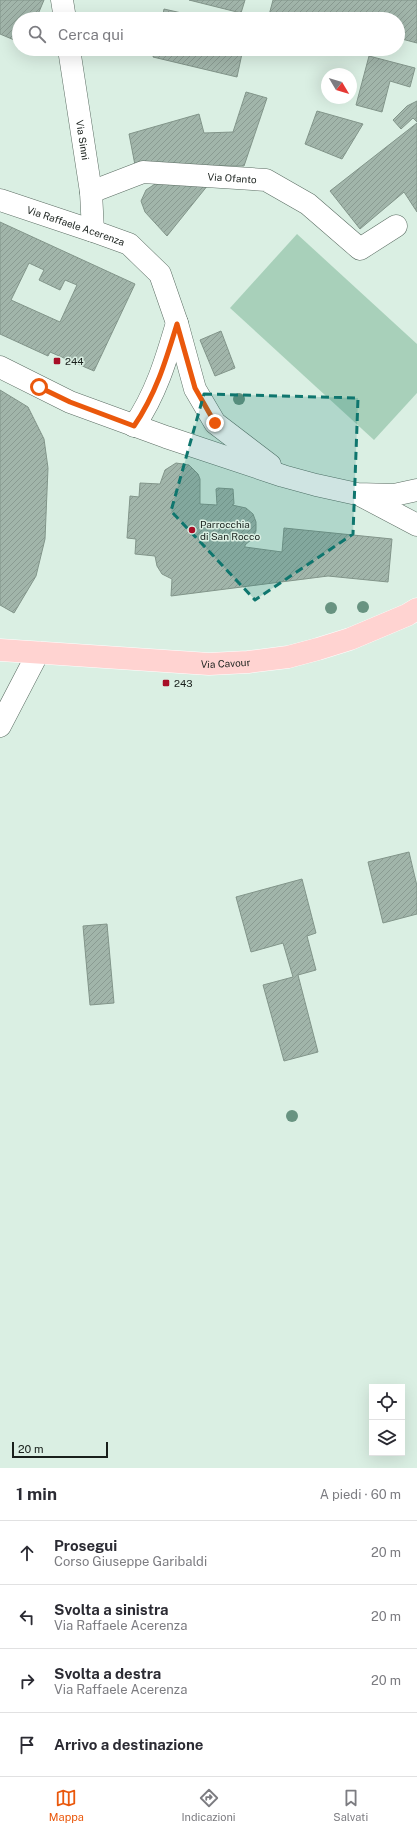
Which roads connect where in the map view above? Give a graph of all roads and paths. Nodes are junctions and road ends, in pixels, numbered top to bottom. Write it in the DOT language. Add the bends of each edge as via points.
graph roads {
  1 [pos="62,0"];
  2 [pos="64,12"];
  3 [pos="71,56"];
  4 [pos="91,192"];
  5 [pos="0,200"];
  6 [pos="396,226"];
  7 [pos="93,231"];
  8 [pos="177,324"];
  9 [pos="0,367"];
  10 [pos="134,426"];
  11 [pos="283,476"];
  12 [pos="417,490"];
  13 [pos="357,494"];
  14 [pos="417,525"];
  15 [pos="414,607"];
  16 [pos="0,650"];
  17 [pos="38,653"];
  18 [pos="0,726"];
  1 -- 2 [label="street"];
  3 -- 4 [label="street, Via Sinni"];
  4 -- 6 [label="street, Via Ofanto" via="143,172 266,180 308,204 360,249"];
  4 -- 7 [label="street, Via Sinni"];
  5 -- 7 [label="street, Via Raffaele Acerenza"];
  7 -- 8 [label="street, Via Raffaele Acerenza" via="129,244 160,274"];
  8 -- 10 [label="street" via="162,375 147,408"];
  8 -- 11 [label="street, Via Raffaele Acerenza" via="195,388 215,423"];
  9 -- 10 [label="street" via="70,402"];
  10 -- 11 [label="street"];
  11 -- 13 [label="street"];
  12 -- 13 [label="street" via="394,495"];
  13 -- 14 [label="street"];
  15 -- 17 [label="main road, Via Cavour" via="350,639 288,657 248,662 209,664"];
  16 -- 17 [label="main road, Via Cavour"];
  17 -- 18 [label="street"];
}
